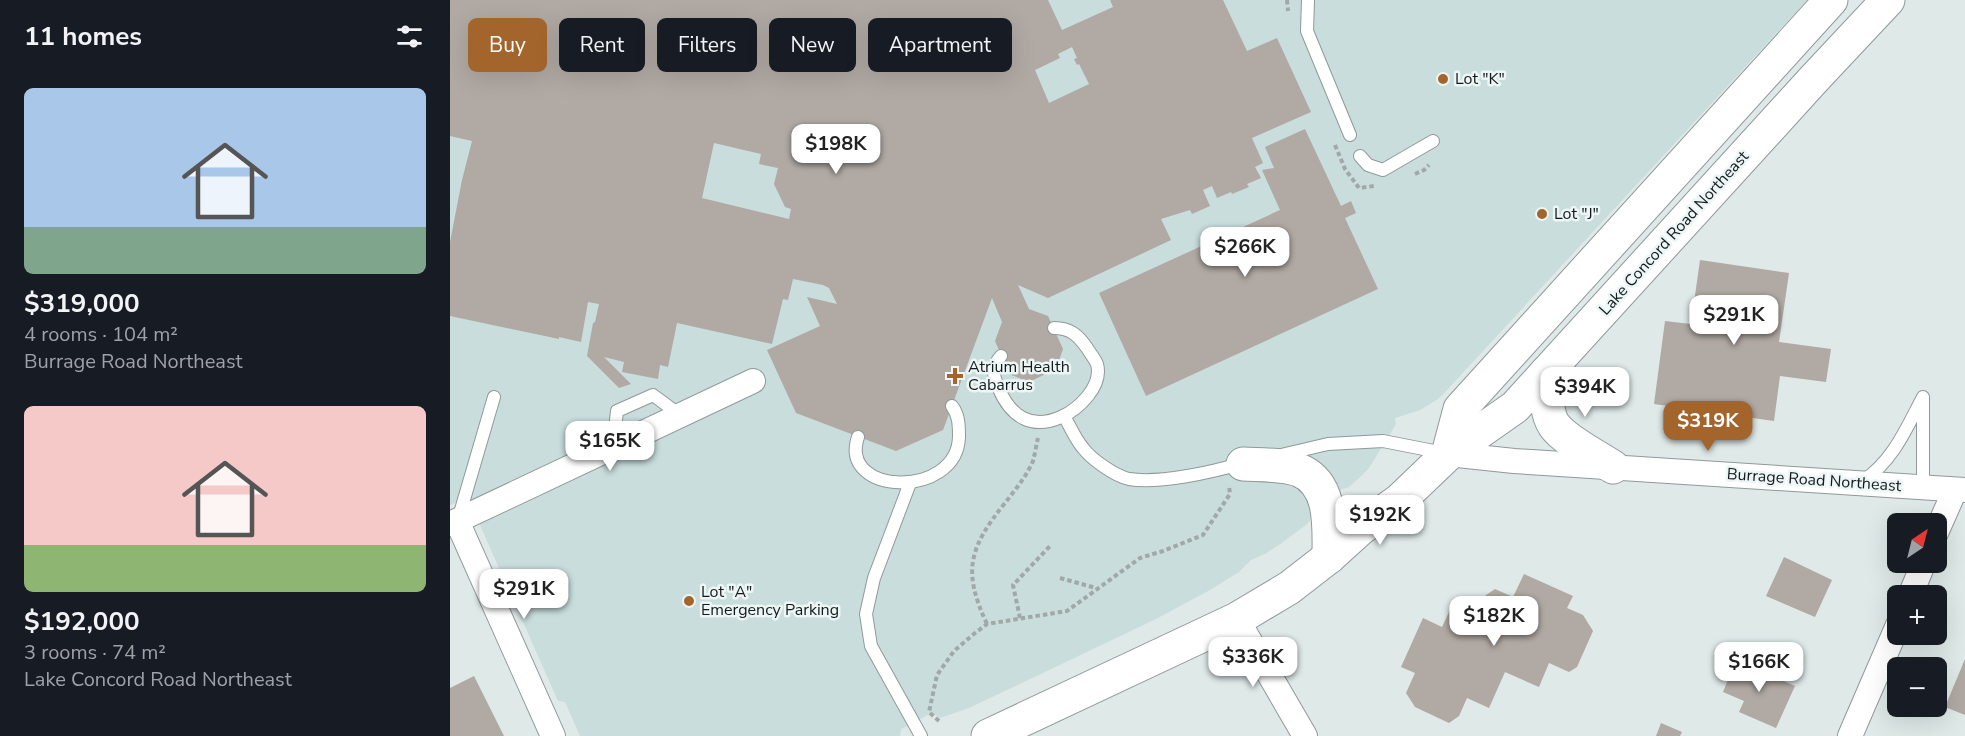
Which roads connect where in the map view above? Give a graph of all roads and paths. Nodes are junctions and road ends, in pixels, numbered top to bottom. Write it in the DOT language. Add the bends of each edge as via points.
graph roads {
  1 [pos="1308,0"];
  2 [pos="1831,0"];
  3 [pos="1888,0"];
  4 [pos="1350,135"];
  5 [pos="1433,141"];
  6 [pos="1360,156"];
  7 [pos="1054,328"];
  8 [pos="1002,356"];
  9 [pos="1546,373"];
  10 [pos="753,381"];
  11 [pos="494,397"];
  12 [pos="952,406"];
  13 [pos="1064,416"];
  14 [pos="1042,423"];
  15 [pos="858,437"];
  16 [pos="1448,453"];
  17 [pos="1235,466"];
  18 [pos="1613,467"];
  19 [pos="909,483"];
  20 [pos="1860,483"];
  21 [pos="1923,488"];
  22 [pos="1960,490"];
  23 [pos="1947,513"];
  24 [pos="454,522"];
  25 [pos="1050,546"];
  26 [pos="1329,557"];
  27 [pos="1060,578"];
  28 [pos="1097,589"];
  29 [pos="1020,618"];
  30 [pos="1238,619"];
  31 [pos="987,624"];
  32 [pos="1889,645"];
  33 [pos="939,721"];
  34 [pos="553,736"];
  35 [pos="921,736"];
  36 [pos="988,736"];
  37 [pos="1305,736"];
  38 [pos="1850,736"];
  1 -- 4 [label="lane" via="1307,31"];
  2 -- 16 [label="main road" via="1460,409"];
  3 -- 9 [label="main road, Lake Concord Road Northeast"];
  5 -- 6 [label="lane" via="1383,170 1368,165"];
  7 -- 13 [label="lane" via="1075,333 1097,364 1096,383 1085,400"];
  8 -- 14 [label="lane" via="993,373 1006,405 1025,419"];
  9 -- 16 [label="main road, Lake Concord Road Northeast" via="1515,406"];
  9 -- 18 [label="main road" via="1548,407 1554,425"];
  10 -- 24 [label="street"];
  11 -- 24 [label="lane"];
  12 -- 19 [label="lane" via="958,419 958,446 949,463 936,475"];
  13 -- 14 [label="lane"];
  13 -- 17 [label="lane" via="1083,448 1101,465 1127,478 1158,480"];
  14 -- 31 [label="path" via="1033,460 1021,483 987,525 975,549 972,580"];
  15 -- 19 [label="lane" via="855,453 862,469 886,481"];
  16 -- 17 [label="lane" via="1383,441 1328,444"];
  16 -- 18 [label="street, Burrage Road Northeast"];
  16 -- 26 [label="main road, Lake Concord Road Northeast" via="1400,500"];
  17 -- 26 [label="main road" via="1290,468 1314,481 1327,503"];
  17 -- 28 [label="path" via="1230,494 1203,535 1140,558"];
  18 -- 20 [label="street, Burrage Road Northeast"];
  19 -- 35 [label="lane" via="874,578 866,614 871,646"];
  20 -- 21 [label="street, Burrage Road Northeast"];
  20 -- 21 [label="lane" via="1890,456 1923,397"];
  21 -- 22 [label="street, Burrage Road Northeast"];
  22 -- 23 [label="street"];
  24 -- 34 [label="street"];
  25 -- 29 [label="path" via="1013,585"];
  26 -- 30 [label="main road, Lake Concord Road Northeast" via="1289,588"];
  27 -- 28 [label="path"];
  28 -- 29 [label="path" via="1067,611"];
  29 -- 31 [label="path"];
  30 -- 36 [label="main road, Lake Concord Road Northeast"];
  30 -- 37 [label="street"];
  31 -- 33 [label="path" via="954,651 937,675 929,712"];
  32 -- 38 [label="street"];
}
